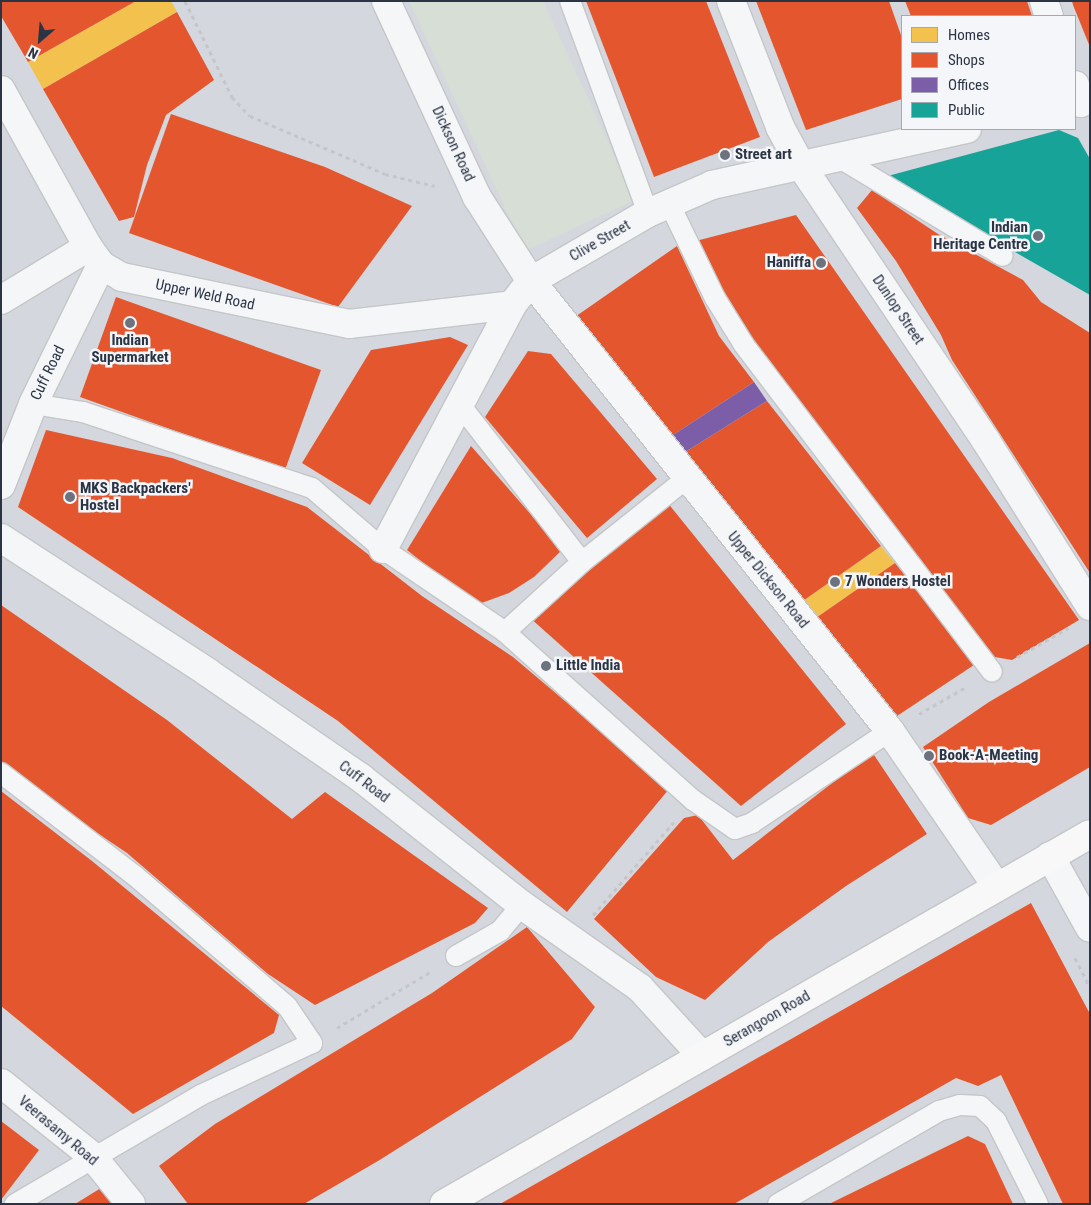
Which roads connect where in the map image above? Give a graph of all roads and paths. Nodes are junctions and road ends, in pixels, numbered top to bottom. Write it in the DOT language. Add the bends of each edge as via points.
graph roads {
  1 [pos="185,1"];
  2 [pos="386,1"];
  3 [pos="570,1"];
  4 [pos="731,1"];
  5 [pos="1044,1"];
  6 [pos="1049,15"];
  7 [pos="1,90"];
  8 [pos="962,130"];
  9 [pos="838,157"];
  10 [pos="800,164"];
  11 [pos="477,197"];
  12 [pos="659,208"];
  13 [pos="95,256"];
  14 [pos="1003,256"];
  15 [pos="531,281"];
  16 [pos="1,300"];
  17 [pos="512,305"];
  18 [pos="33,404"];
  19 [pos="461,406"];
  20 [pos="686,479"];
  21 [pos="1,485"];
  22 [pos="1,538"];
  23 [pos="383,550"];
  24 [pos="582,562"];
  25 [pos="1082,616"];
  26 [pos="505,632"];
  27 [pos="992,672"];
  28 [pos="890,731"];
  29 [pos="1,773"];
  30 [pos="1090,834"];
  31 [pos="655,844"];
  32 [pos="1050,856"];
  33 [pos="996,886"];
  34 [pos="608,899"];
  35 [pos="522,906"];
  36 [pos="1090,928"];
  37 [pos="456,956"];
  38 [pos="312,1043"];
  39 [pos="702,1056"];
  40 [pos="1,1083"];
  41 [pos="92,1156"];
  42 [pos="15,1204"];
  43 [pos="131,1204"];
  44 [pos="444,1204"];
  45 [pos="778,1204"];
  46 [pos="1038,1204"];
  1 -- 11 [label="path" via="232,97 250,116 385,174"];
  2 -- 11 [label="street, Dickson Road"];
  3 -- 12 [label="lane"];
  4 -- 10 [label="street, Dunlop Street" via="780,127"];
  5 -- 6 [label="street"];
  7 -- 13 [label="street"];
  8 -- 9 [label="street, Clive Street"];
  9 -- 10 [label="street, Clive Street"];
  9 -- 14 [label="lane"];
  10 -- 12 [label="street, Clive Street" via="712,185"];
  10 -- 25 [label="street, Dunlop Street" via="986,441"];
  11 -- 15 [label="street, Dickson Road"];
  12 -- 15 [label="street, Clive Street"];
  12 -- 27 [label="lane" via="744,345"];
  13 -- 16 [label="street"];
  13 -- 17 [label="street, Upper Weld Road" via="122,277 348,324"];
  13 -- 18 [label="street, Cuff Road"];
  15 -- 17 [label="street, Clive Street"];
  15 -- 20 [label="street, Upper Dickson Road"];
  17 -- 19 [label="street, Clive Street"];
  18 -- 21 [label="street, Cuff Road"];
  18 -- 23 [label="lane" via="83,412 312,488"];
  19 -- 23 [label="street, Clive Street"];
  19 -- 24 [label="lane"];
  20 -- 24 [label="lane"];
  20 -- 28 [label="street, Upper Dickson Road"];
  22 -- 35 [label="street, Cuff Road" via="207,672 360,778"];
  23 -- 26 [label="lane"];
  24 -- 26 [label="lane"];
  25 -- 27 [label="path"];
  26 -- 28 [label="lane" via="693,800 735,829 752,823"];
  27 -- 28 [label="path"];
  28 -- 33 [label="street, Upper Dickson Road"];
  29 -- 38 [label="lane" via="134,875 287,1006"];
  30 -- 32 [label="main road, Serangoon Road"];
  31 -- 34 [label="path"];
  32 -- 33 [label="main road, Serangoon Road"];
  32 -- 36 [label="street"];
  33 -- 39 [label="main road, Serangoon Road"];
  35 -- 37 [label="lane" via="500,931"];
  35 -- 39 [label="street, Cuff Road" via="640,988"];
  37 -- 38 [label="path"];
  38 -- 41 [label="lane" via="201,1095"];
  39 -- 44 [label="main road, Serangoon Road"];
  40 -- 41 [label="street, Veerasamy Road"];
  41 -- 42 [label="lane"];
  41 -- 43 [label="street, Veerasamy Road"];
  45 -- 46 [label="lane" via="939,1111 960,1105 980,1106 996,1121"];
}
